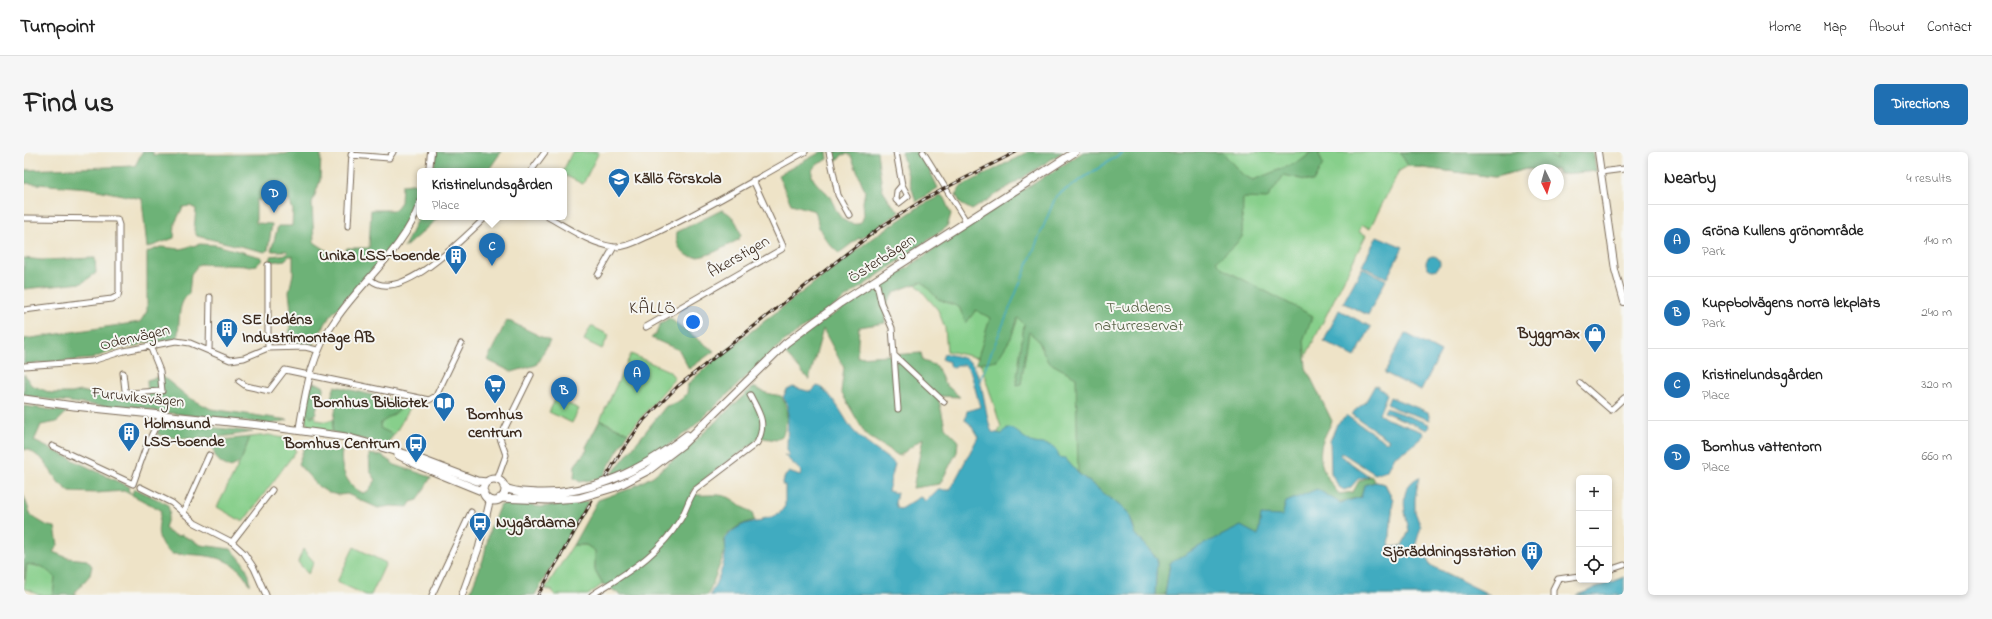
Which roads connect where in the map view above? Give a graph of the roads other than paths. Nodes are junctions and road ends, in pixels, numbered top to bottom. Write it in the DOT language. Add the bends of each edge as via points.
graph roads {
  1 [pos="394,152"];
  2 [pos="431,152"];
  3 [pos="545,152"];
  4 [pos="805,152"];
  5 [pos="829,152"];
  6 [pos="896,152"];
  7 [pos="923,152"];
  8 [pos="1074,152"];
  9 [pos="1598,152"];
  10 [pos="352,154"];
  11 [pos="429,168"];
  12 [pos="533,168"];
  13 [pos="1624,169"];
  14 [pos="1601,172"];
  15 [pos="753,180"];
  16 [pos="902,185"];
  17 [pos="417,209"];
  18 [pos="849,215"];
  19 [pos="24,218"];
  20 [pos="483,220"];
  21 [pos="554,220"];
  22 [pos="966,221"];
  23 [pos="348,226"];
  24 [pos="614,247"];
  25 [pos="268,264"];
  26 [pos="598,275"];
  27 [pos="370,279"];
  28 [pos="876,280"];
  29 [pos="210,297"];
  30 [pos="1624,302"];
  31 [pos="24,310"];
  32 [pos="646,327"];
  33 [pos="461,344"];
  34 [pos="150,346"];
  35 [pos="268,348"];
  36 [pos="318,350"];
  37 [pos="209,351"];
  38 [pos="894,355"];
  39 [pos="24,366"];
  40 [pos="123,373"];
  41 [pos="309,375"];
  42 [pos="531,375"];
  43 [pos="239,381"];
  44 [pos="1580,383"];
  45 [pos="750,395"];
  46 [pos="24,398"];
  47 [pos="1624,398"];
  48 [pos="944,402"];
  49 [pos="718,409"];
  50 [pos="898,409"];
  51 [pos="161,415"];
  52 [pos="299,431"];
  53 [pos="52,446"];
  54 [pos="390,450"];
  55 [pos="209,455"];
  56 [pos="497,480"];
  57 [pos="487,482"];
  58 [pos="140,487"];
  59 [pos="504,487"];
  60 [pos="272,490"];
  61 [pos="484,492"];
  62 [pos="495,499"];
  63 [pos="471,512"];
  64 [pos="184,513"];
  65 [pos="232,542"];
  66 [pos="1624,565"];
  67 [pos="1612,569"];
  68 [pos="1576,576"];
  69 [pos="266,595"];
  70 [pos="432,595"];
  71 [pos="462,595"];
  72 [pos="592,595"];
  73 [pos="1554,595"];
  1 -- 10 [label="street" via="389,158"];
  2 -- 11 [label="street"];
  3 -- 12 [label="street"];
  4 -- 15 [label="street"];
  5 -- 18 [label="street" via="838,195"];
  6 -- 16 [label="street"];
  7 -- 22 [label="street"];
  8 -- 22 [label="main road, Österbågen"];
  9 -- 14 [label="street"];
  10 -- 23 [label="street"];
  13 -- 14 [label="street"];
  14 -- 30 [label="street" via="1615,270"];
  15 -- 24 [label="street" via="669,227 633,243"];
  15 -- 32 [label="street, Åkerstigen" via="783,246 782,249"];
  17 -- 27 [label="street" via="400,242"];
  19 -- 31 [label="street" via="117,219 119,225 119,294 115,298"];
  20 -- 27 [label="street" via="418,274 385,286 378,285"];
  21 -- 24 [label="street" via="589,239"];
  22 -- 28 [label="main road, Österbågen"];
  24 -- 26 [label="street"];
  25 -- 35 [label="street"];
  27 -- 36 [label="street" via="336,319"];
  28 -- 38 [label="street" via="881,302 892,328"];
  28 -- 49 [label="main road, Österbågen" via="786,343"];
  29 -- 37 [label="street"];
  33 -- 41 [label="street" via="436,396 429,400"];
  34 -- 37 [label="street, Odenvägen" via="182,341"];
  34 -- 39 [label="street, Odenvägen" via="92,361"];
  34 -- 40 [label="street" via="160,371 162,391 127,393"];
  35 -- 36 [label="street, Odenvägen" via="305,347"];
  35 -- 37 [label="street, Odenvägen" via="232,361"];
  36 -- 41 [label="street"];
  38 -- 48 [label="street"];
  38 -- 50 [label="street"];
  41 -- 43 [label="street" via="285,370 269,391 246,386"];
  41 -- 52 [label="street"];
  42 -- 56 [label="street" via="500,438 505,459"];
  44 -- 47 [label="street" via="1611,410"];
  45 -- 72 [label="street" via="762,422 762,433 757,443 695,490 680,520 648,558"];
  46 -- 51 [label="main road, Furuviksvägen"];
  49 -- 59 [label="main road, Österbågen" via="657,457 596,486 562,492 520,492"];
  49 -- 62 [label="main road, Österbågen" via="662,461 616,487 579,498 562,500"];
  51 -- 52 [label="main road, Furuviksvägen"];
  51 -- 53 [label="street" via="132,484"];
  52 -- 54 [label="main road, Furuviksvägen" via="346,437"];
  54 -- 57 [label="main road, Furuviksvägen"];
  54 -- 61 [label="main road, Furuviksvägen" via="416,464"];
  55 -- 64 [label="street"];
  56 -- 57 [label="main road"];
  56 -- 59 [label="main road"];
  57 -- 61 [label="main road"];
  58 -- 64 [label="street" via="172,503"];
  59 -- 62 [label="main road" via="504,492"];
  60 -- 65 [label="street"];
  61 -- 62 [label="main road"];
  62 -- 71 [label="street" via="487,515"];
  63 -- 70 [label="street"];
  64 -- 65 [label="street" via="195,523"];
  65 -- 69 [label="street" via="244,553 254,568"];
  66 -- 67 [label="street"];
  68 -- 73 [label="street" via="1558,579 1553,589"];
}
